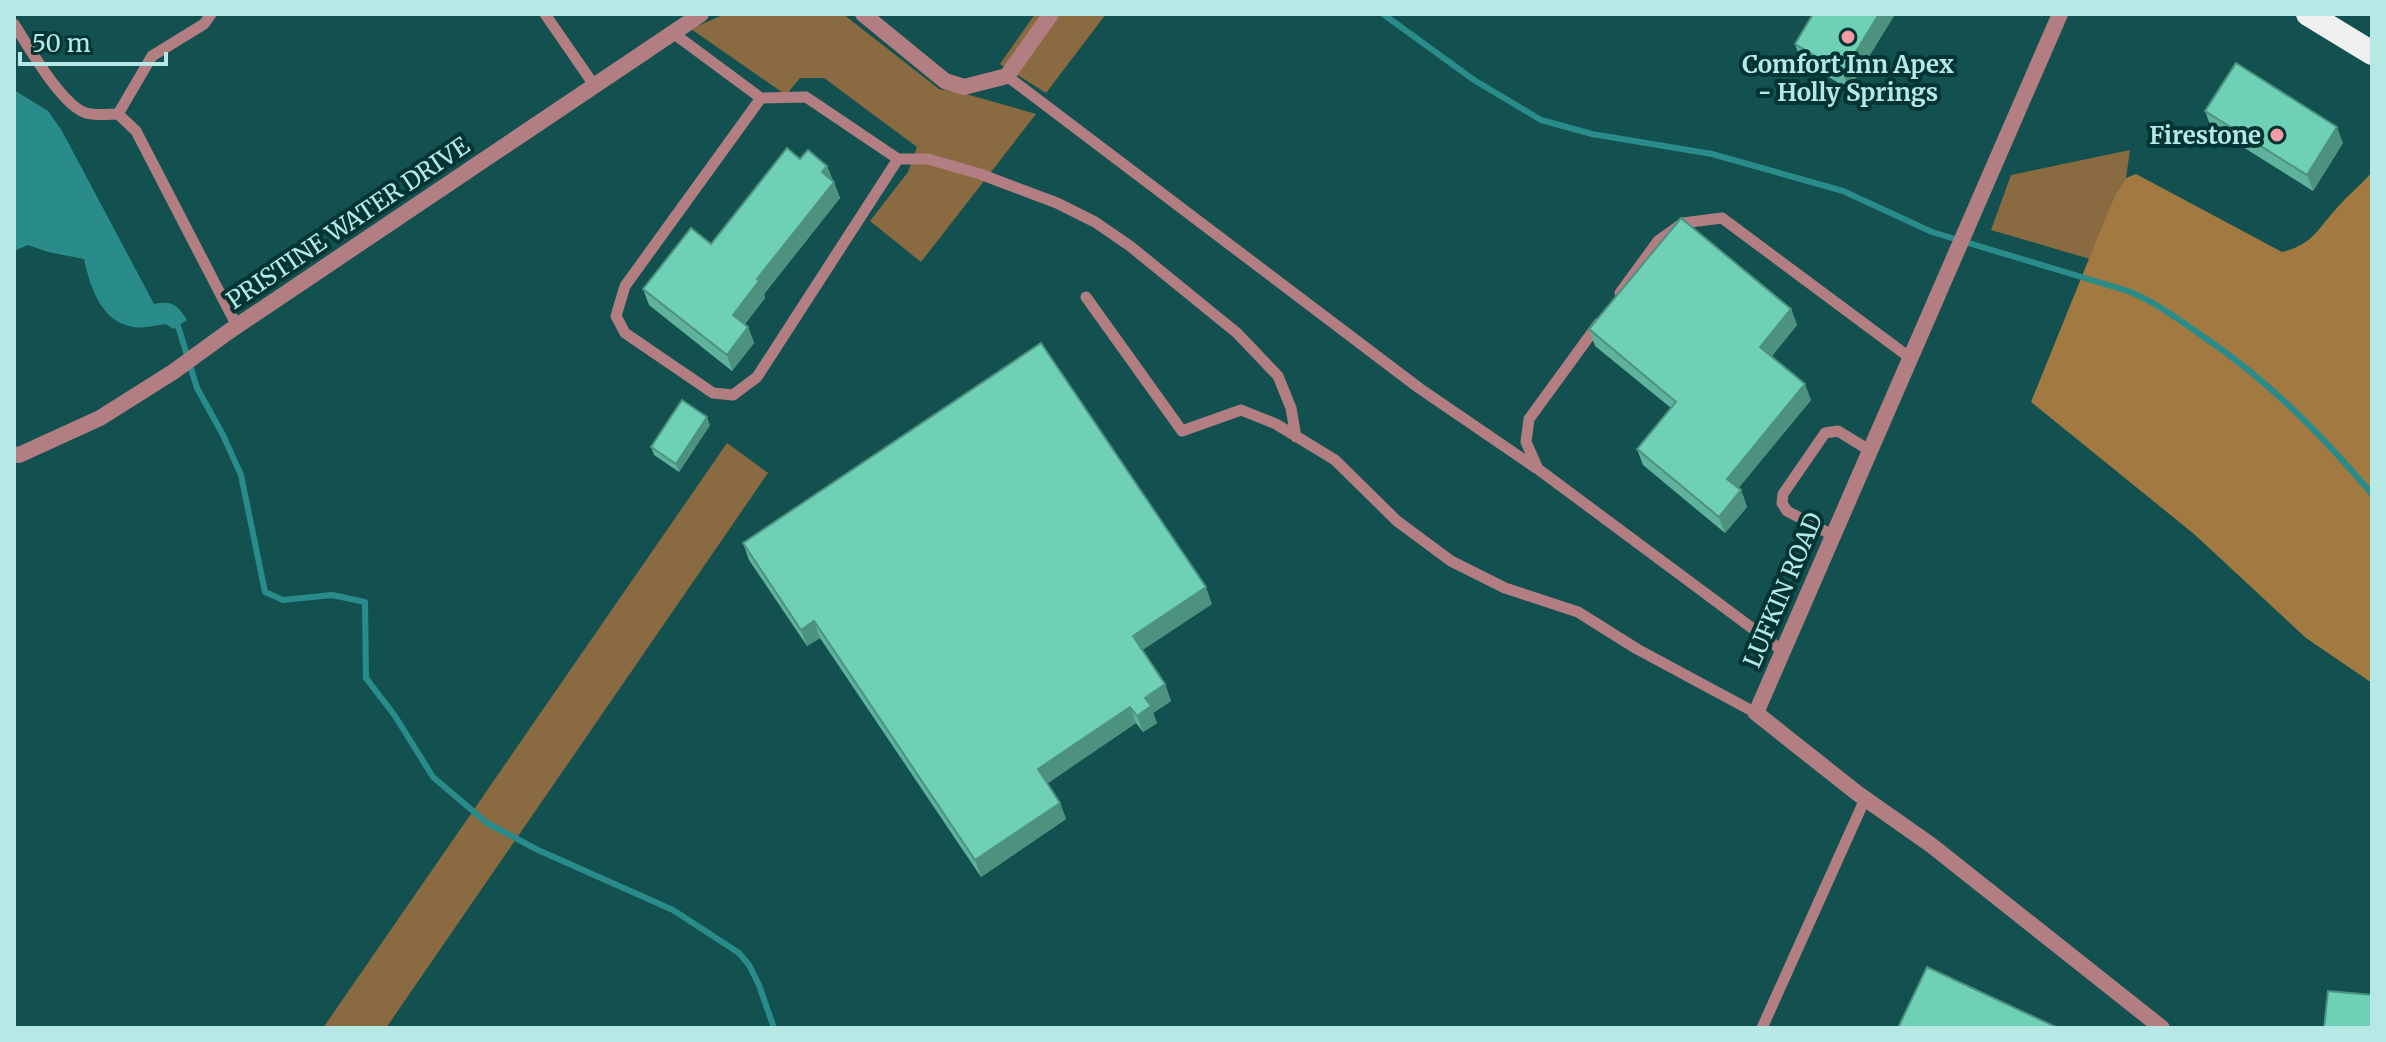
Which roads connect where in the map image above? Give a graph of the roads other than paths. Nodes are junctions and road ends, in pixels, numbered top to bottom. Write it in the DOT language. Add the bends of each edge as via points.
graph roads {
  1 [pos="211,14"];
  2 [pos="545,14"];
  3 [pos="701,14"];
  4 [pos="863,14"];
  5 [pos="1051,14"];
  6 [pos="2060,14"];
  7 [pos="2308,14"];
  8 [pos="14,24"];
  9 [pos="673,33"];
  10 [pos="2372,53"];
  11 [pos="1007,76"];
  12 [pos="594,85"];
  13 [pos="761,98"];
  14 [pos="118,114"];
  15 [pos="898,159"];
  16 [pos="1086,297"];
  17 [pos="1612,305"];
  18 [pos="1603,317"];
  19 [pos="232,329"];
  20 [pos="1909,357"];
  21 [pos="1296,437"];
  22 [pos="1869,450"];
  23 [pos="14,454"];
  24 [pos="1538,469"];
  25 [pos="1832,535"];
  26 [pos="1783,651"];
  27 [pos="1756,713"];
  28 [pos="1865,799"];
  29 [pos="1762,1028"];
  30 [pos="2162,1028"];
  1 -- 14 [label="lane" via="204,24 152,56"];
  2 -- 12 [label="lane"];
  3 -- 9 [label="street, PRISTINE WATER DRIVE"];
  4 -- 11 [label="street" via="945,81 964,87"];
  5 -- 11 [label="street"];
  6 -- 20 [label="street, LUFKIN ROAD"];
  7 -- 10 [label="highway"];
  8 -- 14 [label="lane" via="75,108 88,114"];
  9 -- 12 [label="street, PRISTINE WATER DRIVE"];
  9 -- 13 [label="lane"];
  11 -- 24 [label="lane" via="1419,388"];
  12 -- 19 [label="street, PRISTINE WATER DRIVE"];
  13 -- 15 [label="lane" via="806,97"];
  13 -- 15 [label="lane" via="625,286 616,316 625,333 713,393 733,395 757,377"];
  14 -- 19 [label="lane" via="136,131"];
  15 -- 21 [label="lane" via="928,159 980,174 1057,203 1130,246 1237,333 1278,376"];
  16 -- 21 [label="lane" via="1182,431 1241,410"];
  17 -- 20 [label="lane" via="1658,241 1683,223 1722,218"];
  18 -- 24 [label="lane" via="1529,419 1526,442"];
  19 -- 23 [label="street, PRISTINE WATER DRIVE" via="100,418"];
  20 -- 22 [label="street, LUFKIN ROAD"];
  21 -- 27 [label="lane" via="1335,460 1397,521 1451,561 1505,588 1578,612"];
  22 -- 25 [label="street, LUFKIN ROAD"];
  22 -- 25 [label="lane" via="1838,431 1825,433 1783,494 1787,511"];
  24 -- 26 [label="lane"];
  25 -- 26 [label="street, LUFKIN ROAD"];
  26 -- 27 [label="street, LUFKIN ROAD"];
  27 -- 28 [label="street"];
  28 -- 29 [label="lane"];
  28 -- 30 [label="street"];
}
